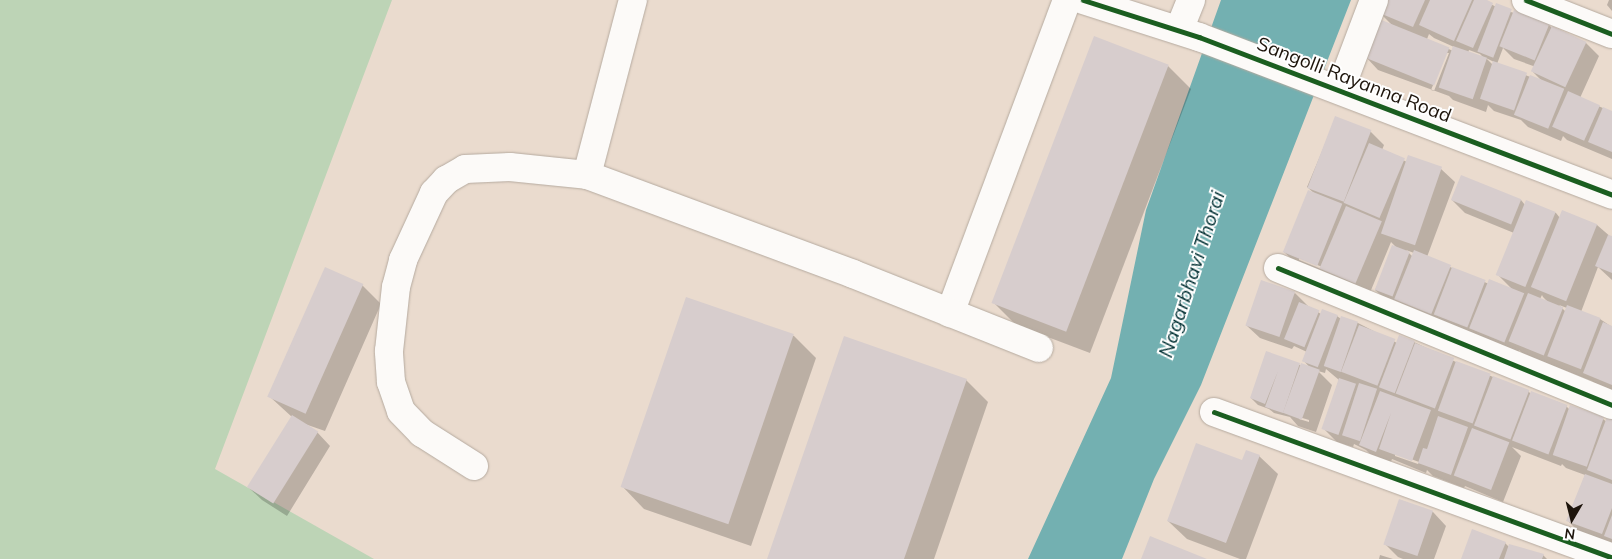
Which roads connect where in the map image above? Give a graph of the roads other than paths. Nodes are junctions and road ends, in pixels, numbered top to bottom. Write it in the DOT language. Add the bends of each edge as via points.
graph roads {
  1 [pos="633,0"];
  2 [pos="1067,0"];
  3 [pos="1083,0"];
  4 [pos="1191,0"];
  5 [pos="1374,0"];
  6 [pos="1526,0"];
  7 [pos="1189,33"];
  8 [pos="1612,34"];
  9 [pos="1333,87"];
  10 [pos="587,175"];
  11 [pos="1612,195"];
  12 [pos="1278,268"];
  13 [pos="950,313"];
  14 [pos="1039,348"];
  15 [pos="1612,405"];
  16 [pos="1214,412"];
  17 [pos="474,466"];
  18 [pos="1612,558"];
  1 -- 10 [label="street"];
  2 -- 13 [label="street"];
  3 -- 7 [label="street, Sangolli Rayanna Road"];
  4 -- 7 [label="street"];
  5 -- 9 [label="street"];
  6 -- 8 [label="street"];
  7 -- 9 [label="street, Sangolli Rayanna Road"];
  9 -- 11 [label="street, Sangolli Rayanna Road"];
  10 -- 13 [label="street"];
  10 -- 17 [label="street" via="518,168 465,169 446,180 434,193 403,260 392,312 388,351 390,382 401,411 422,433"];
  12 -- 15 [label="street"];
  13 -- 14 [label="street"];
  16 -- 18 [label="street"];
}
